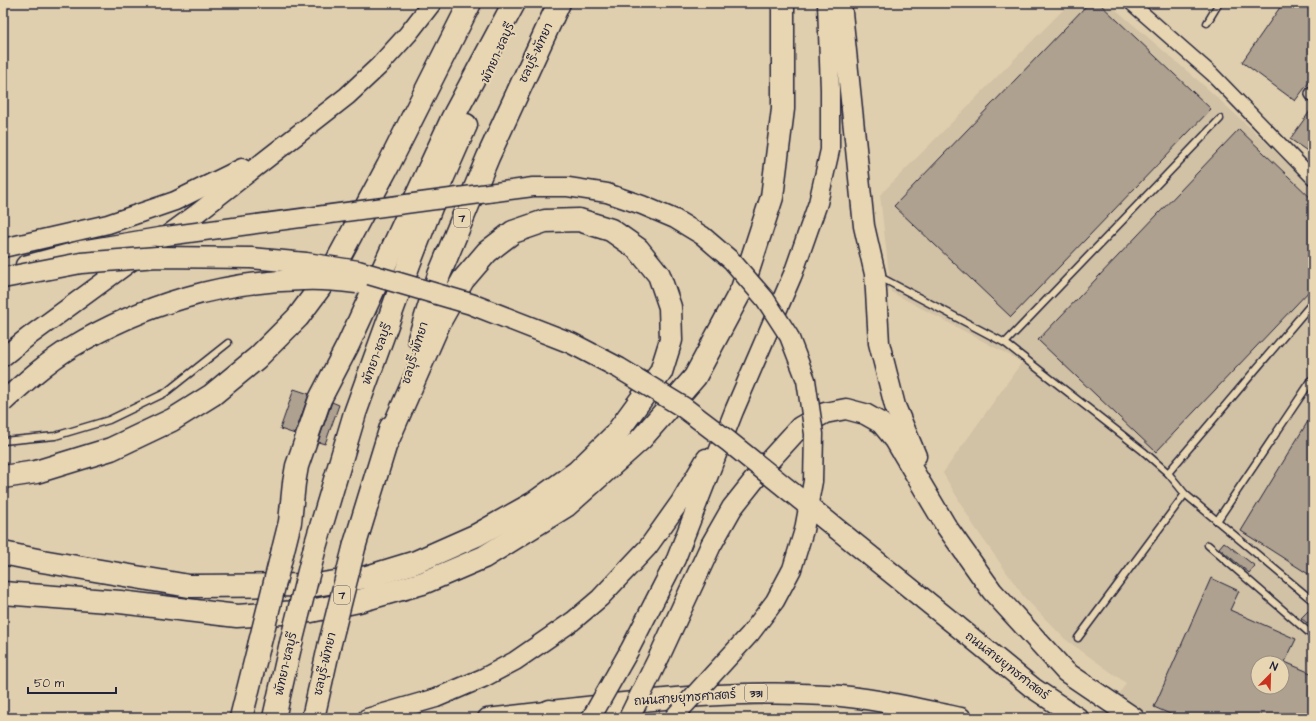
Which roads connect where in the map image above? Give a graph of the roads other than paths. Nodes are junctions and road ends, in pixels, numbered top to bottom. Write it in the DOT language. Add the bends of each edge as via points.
graph roads {
  1 [pos="432,3"];
  2 [pos="470,3"];
  3 [pos="514,3"];
  4 [pos="520,3"];
  5 [pos="559,3"];
  6 [pos="783,3"];
  7 [pos="827,3"];
  8 [pos="841,3"];
  9 [pos="1131,3"];
  10 [pos="1219,3"];
  11 [pos="1207,23"];
  12 [pos="1220,119"];
  13 [pos="277,150"];
  14 [pos="1313,178"];
  15 [pos="3,248"];
  16 [pos="3,272"];
  17 [pos="875,274"];
  18 [pos="3,278"];
  19 [pos="1313,302"];
  20 [pos="471,304"];
  21 [pos="228,343"];
  22 [pos="1005,343"];
  23 [pos="3,357"];
  24 [pos="1313,378"];
  25 [pos="3,402"];
  26 [pos="734,411"];
  27 [pos="3,441"];
  28 [pos="387,442"];
  29 [pos="1168,473"];
  30 [pos="3,477"];
  31 [pos="1185,494"];
  32 [pos="1217,521"];
  33 [pos="946,526"];
  34 [pos="1208,545"];
  35 [pos="3,553"];
  36 [pos="3,578"];
  37 [pos="3,593"];
  38 [pos="1313,601"];
  39 [pos="120,602"];
  40 [pos="1313,636"];
  41 [pos="1078,638"];
  42 [pos="276,708"];
  43 [pos="315,708"];
  44 [pos="242,710"];
  45 [pos="542,714"];
  46 [pos="367,718"];
  47 [pos="487,718"];
  48 [pos="591,718"];
  49 [pos="629,718"];
  50 [pos="673,718"];
  51 [pos="961,718"];
  52 [pos="1078,718"];
  53 [pos="1134,718"];
  1 -- 13 [label="main road" via="379,66 347,96"];
  2 -- 30 [label="highway" via="330,274 298,317 257,358 212,395 172,420 111,450 36,472"];
  3 -- 44 [label="highway, bridge" via="452,119 348,345 320,399 297,466 290,522"];
  4 -- 42 [label="highway, พัทยา-ชลบุรี, bridge" via="415,246 355,413 315,547"];
  5 -- 28 [label="highway, ชลบุรี-พัทยา / 7" via="488,157 439,275"];
  6 -- 39 [label="highway" via="782,109 772,197 742,289 695,378 630,449 566,506 484,557 423,582 359,601 311,611 237,616"];
  7 -- 26 [label="main road" via="830,150 822,188 793,274"];
  8 -- 17 [label="main road" via="864,226"];
  9 -- 14 [label="street" via="1212,74"];
  10 -- 11 [label="lane"];
  12 -- 22 [label="lane"];
  13 -- 15 [label="main road" via="175,201 108,224"];
  13 -- 23 [label="main road" via="196,214"];
  16 -- 50 [label="main road, bridge" via="81,250 159,237 533,187 568,187 607,193 674,219 703,236 732,261 765,299 789,336 806,380 814,434 813,481 804,530 792,570 775,601 750,634"];
  17 -- 22 [label="lane"];
  17 -- 33 [label="main road" via="879,343 895,406"];
  18 -- 20 [label="main road, bridge" via="81,263 150,257 251,258 306,263 358,272"];
  19 -- 29 [label="lane"];
  20 -- 25 [label="main road, bridge" via="357,282 303,280 251,284 198,293 151,308 104,329 38,371"];
  20 -- 52 [label="main road, ถนนสายยุทธศาสตร์, bridge" via="571,343 619,368 683,407 1033,688"];
  21 -- 27 [label="lane" via="165,393 109,420 55,436"];
  22 -- 29 [label="lane"];
  24 -- 32 [label="lane"];
  26 -- 46 [label="main road" via="680,502 648,547 600,598 573,621 515,661 483,678 436,698"];
  26 -- 48 [label="main road, bridge" via="676,559"];
  28 -- 35 [label="highway" via="440,320 463,280 487,252 513,232 545,221 579,220 611,230 638,249 659,275 670,307 671,340 661,372 615,435 577,472 534,503 477,535 416,562 367,577 316,585 189,586"];
  28 -- 43 [label="highway, ชลบุรี-พัทยา / 7, bridge" via="355,544"];
  29 -- 31 [label="lane"];
  31 -- 32 [label="lane"];
  31 -- 41 [label="lane"];
  32 -- 38 [label="lane"];
  33 -- 49 [label="main road, bridge" via="895,440 881,423 865,414 846,409 825,413 800,427 732,508 711,545"];
  33 -- 53 [label="main road" via="992,591 1066,672"];
  34 -- 40 [label="lane"];
  36 -- 39 [label="highway"];
  37 -- 39 [label="highway"];
  45 -- 47 [label="main road"];
  45 -- 51 [label="main road, ถนนสายยุทธศาสตร์ / 331" via="695,696 767,693 828,695 898,704"];
}
